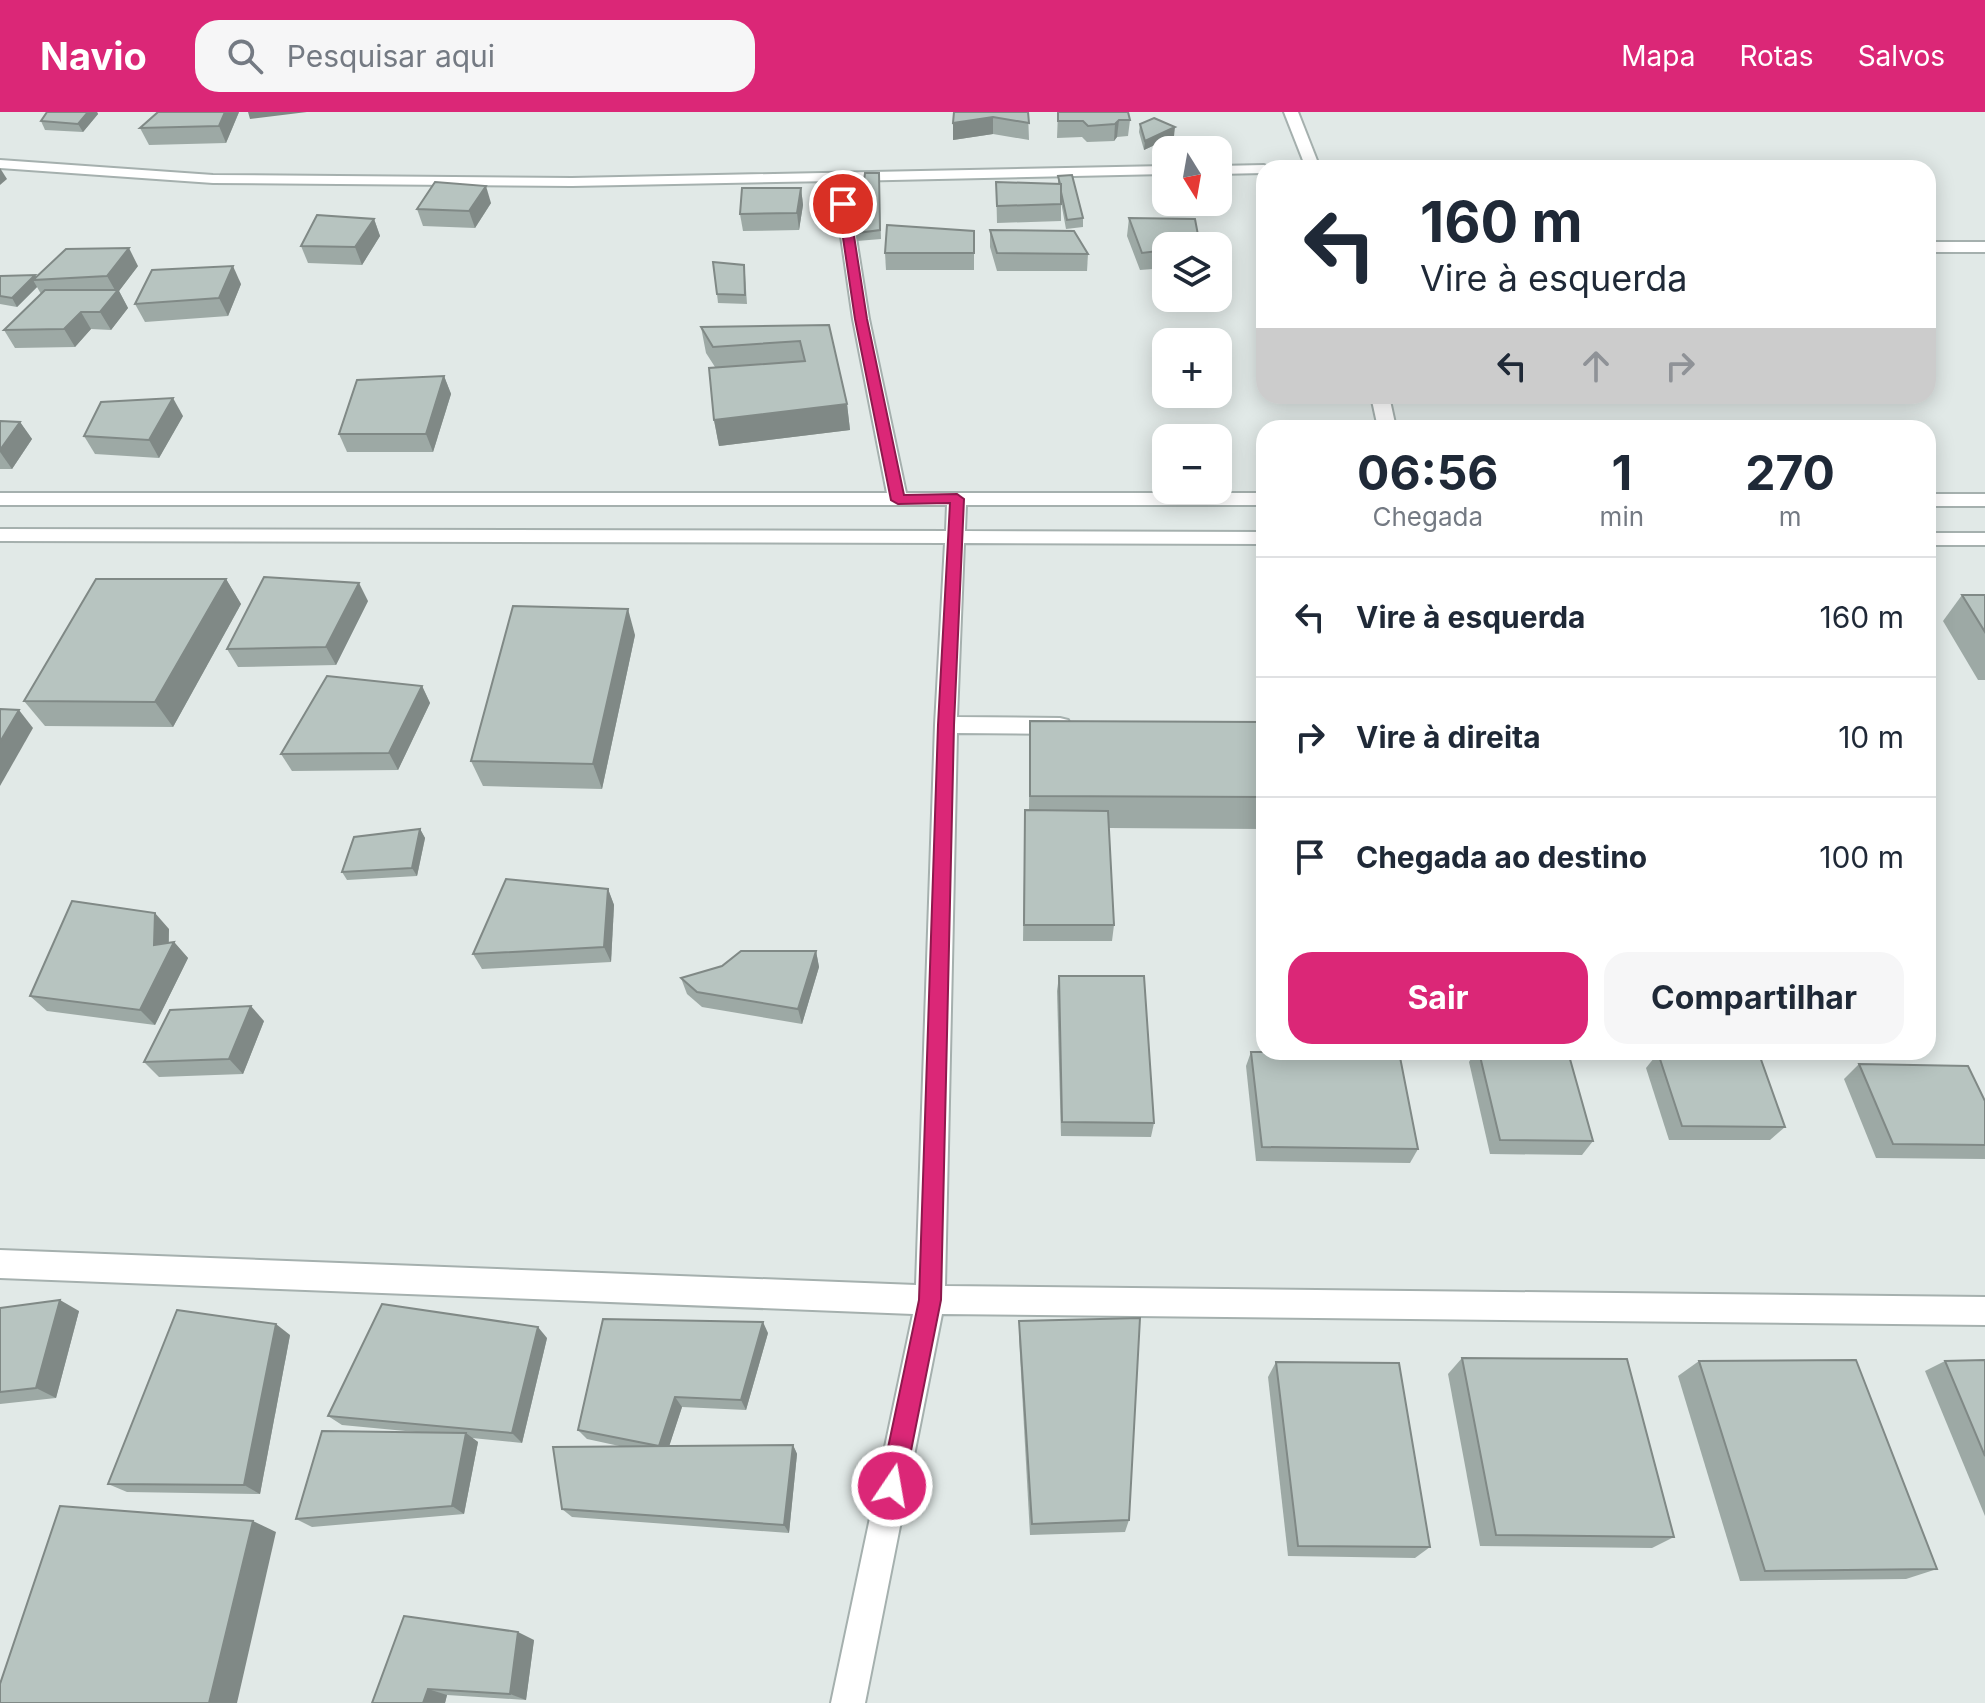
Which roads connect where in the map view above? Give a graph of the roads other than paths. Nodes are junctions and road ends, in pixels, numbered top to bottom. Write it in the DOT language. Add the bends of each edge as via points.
graph roads {
  1 [pos="1291,112"];
  2 [pos="1310,160"];
  3 [pos="0,164"];
  4 [pos="1256,169"];
  5 [pos="1152,170"];
  6 [pos="1232,170"];
  7 [pos="839,176"];
  8 [pos="1936,247"];
  9 [pos="1985,247"];
  10 [pos="0,499"];
  11 [pos="957,499"];
  12 [pos="1256,499"];
  13 [pos="898,500"];
  14 [pos="1936,500"];
  15 [pos="1985,500"];
  16 [pos="0,535"];
  17 [pos="956,537"];
  18 [pos="1256,538"];
  19 [pos="1936,539"];
  20 [pos="1985,539"];
  21 [pos="946,725"];
  22 [pos="1089,727"];
  23 [pos="0,1264"];
  24 [pos="930,1300"];
  25 [pos="1985,1311"];
  26 [pos="848,1703"];
  1 -- 2 [label="street"];
  3 -- 7 [label="street" via="213,179 572,182"];
  4 -- 6 [label="street"];
  5 -- 7 [label="street"];
  7 -- 13 [label="street"];
  8 -- 9 [label="street"];
  10 -- 13 [label="street"];
  11 -- 12 [label="street"];
  11 -- 13 [label="street"];
  11 -- 17 [label="street"];
  14 -- 15 [label="street"];
  16 -- 17 [label="street"];
  17 -- 18 [label="street"];
  17 -- 21 [label="street"];
  19 -- 20 [label="street"];
  21 -- 22 [label="street"];
  21 -- 24 [label="street"];
  23 -- 24 [label="street"];
  24 -- 25 [label="street"];
  24 -- 26 [label="street"];
}
